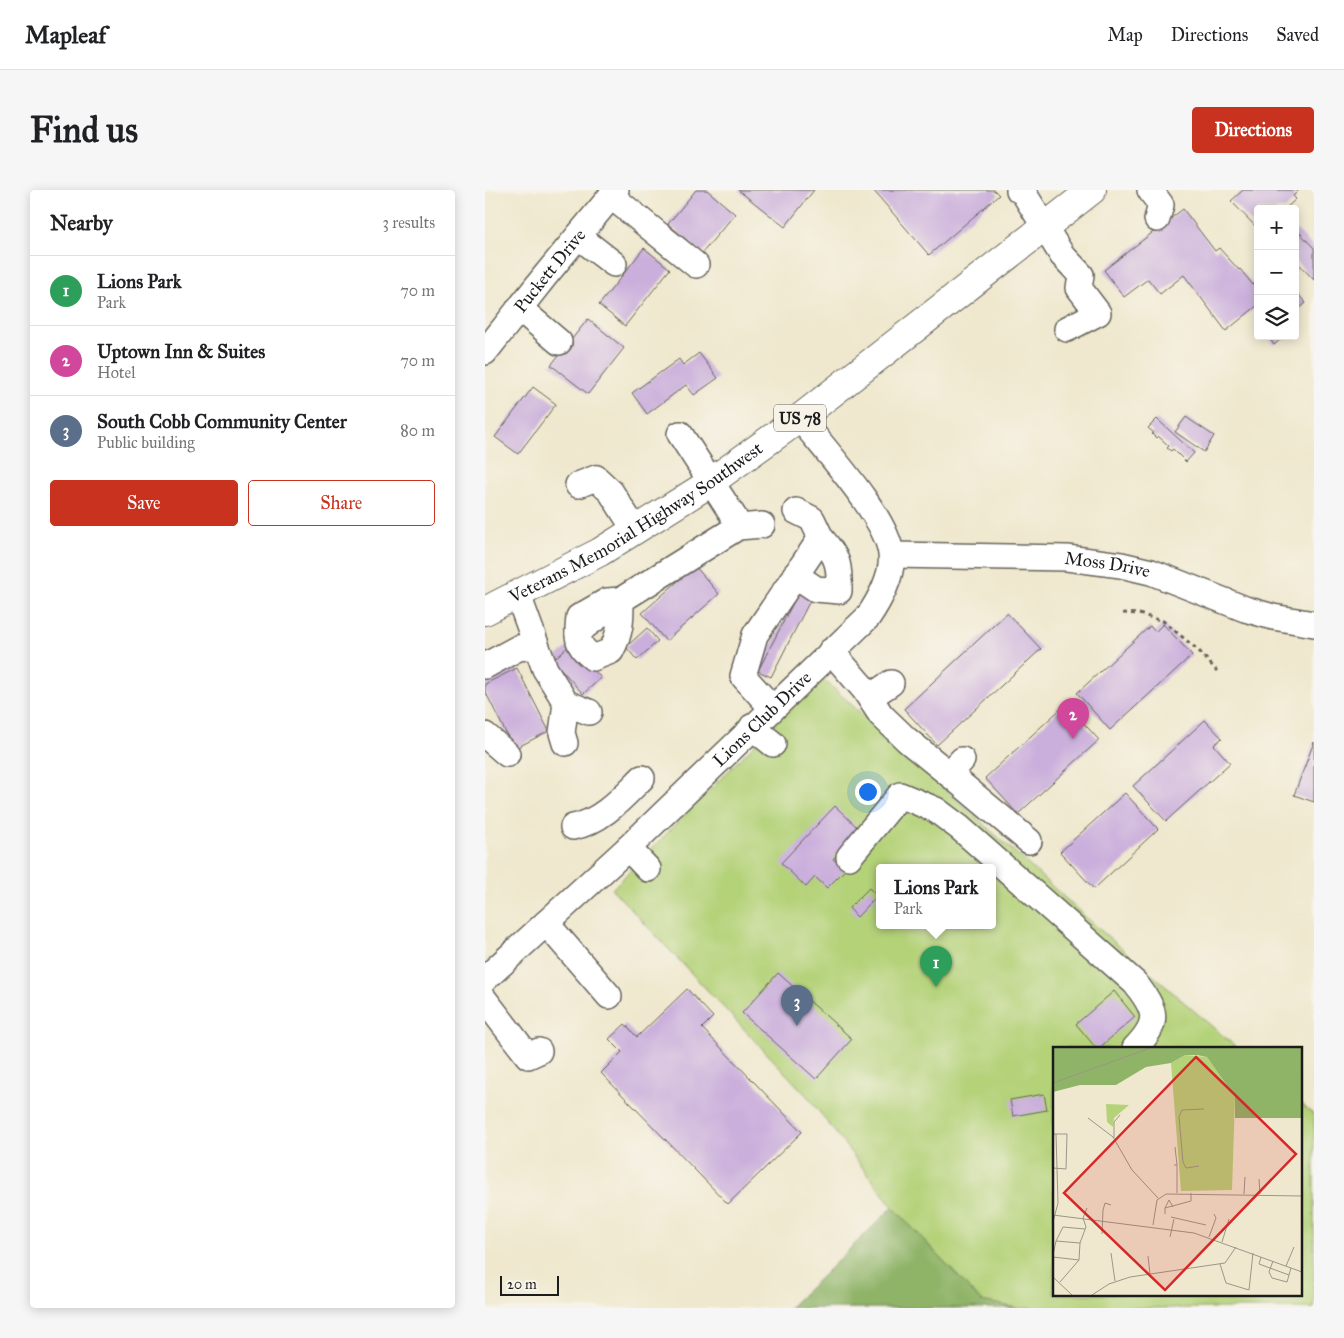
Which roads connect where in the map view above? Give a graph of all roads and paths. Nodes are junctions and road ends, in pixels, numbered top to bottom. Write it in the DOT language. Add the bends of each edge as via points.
graph roads {
  1 [pos="1019,190"];
  2 [pos="1091,190"];
  3 [pos="1150,190"];
  4 [pos="614,193"];
  5 [pos="1157,220"];
  6 [pos="1044,228"];
  7 [pos="577,236"];
  8 [pos="614,264"];
  9 [pos="696,265"];
  10 [pos="519,308"];
  11 [pos="1067,328"];
  12 [pos="559,342"];
  13 [pos="485,352"];
  14 [pos="800,418"];
  15 [pos="681,434"];
  16 [pos="711,482"];
  17 [pos="578,485"];
  18 [pos="796,511"];
  19 [pos="635,530"];
  20 [pos="821,538"];
  21 [pos="892,555"];
  22 [pos="795,575"];
  23 [pos="518,595"];
  24 [pos="621,600"];
  25 [pos="485,610"];
  26 [pos="1123,613"];
  27 [pos="1314,624"];
  28 [pos="536,646"];
  29 [pos="831,651"];
  30 [pos="485,666"];
  31 [pos="1217,671"];
  32 [pos="891,683"];
  33 [pos="869,697"];
  34 [pos="786,701"];
  35 [pos="565,704"];
  36 [pos="589,712"];
  37 [pos="753,727"];
  38 [pos="485,735"];
  39 [pos="565,743"];
  40 [pos="773,744"];
  41 [pos="507,754"];
  42 [pos="642,778"];
  43 [pos="573,827"];
  44 [pos="1029,841"];
  45 [pos="629,848"];
  46 [pos="849,857"];
  47 [pos="648,868"];
  48 [pos="546,923"];
  49 [pos="485,979"];
  50 [pos="609,996"];
  51 [pos="485,1000"];
  52 [pos="1136,1047"];
  53 [pos="539,1051"];
  1 -- 6 [label="street"];
  2 -- 6 [label="main road, Veterans Memorial Highway Southwest / US 78"];
  3 -- 5 [label="street" via="1161,205"];
  4 -- 7 [label="street, Puckett Drive"];
  4 -- 9 [label="street"];
  6 -- 11 [label="street" via="1061,255 1081,275 1079,288 1098,312"];
  6 -- 14 [label="main road, Veterans Memorial Highway Southwest / US 78"];
  7 -- 8 [label="street"];
  7 -- 10 [label="street, Puckett Drive"];
  10 -- 12 [label="street"];
  10 -- 13 [label="street, Puckett Drive"];
  14 -- 16 [label="main road, Veterans Memorial Highway Southwest / US 78"];
  14 -- 21 [label="street" via="881,524"];
  15 -- 16 [label="street"];
  16 -- 19 [label="main road, Veterans Memorial Highway Southwest / US 78"];
  16 -- 24 [label="street" via="734,517 750,526"];
  17 -- 19 [label="street" via="596,478 611,492"];
  18 -- 20 [label="street" via="812,519"];
  19 -- 23 [label="main road, Veterans Memorial Highway Southwest / US 78"];
  20 -- 22 [label="street"];
  20 -- 22 [label="street" via="833,550 839,570 839,591 816,589"];
  21 -- 27 [label="street, Moss Drive" via="1067,558 1121,565 1151,572 1273,617"];
  21 -- 29 [label="street, Lions Club Drive" via="885,588 877,603 868,617"];
  22 -- 34 [label="street" via="755,635 743,676"];
  23 -- 25 [label="main road, Veterans Memorial Highway Southwest / US 78"];
  23 -- 28 [label="street"];
  24 -- 24 [label="street" via="618,638 611,650 593,658 579,646 579,617 607,601"];
  26 -- 31 [label="path" via="1163,621 1198,650"];
  28 -- 30 [label="street" via="518,648"];
  28 -- 35 [label="street"];
  29 -- 33 [label="street"];
  29 -- 34 [label="street, Lions Club Drive"];
  32 -- 33 [label="street"];
  33 -- 44 [label="street" via="888,722 955,767"];
  34 -- 37 [label="street, Lions Club Drive"];
  35 -- 36 [label="street"];
  35 -- 39 [label="street" via="562,733"];
  37 -- 40 [label="street"];
  37 -- 45 [label="street, Lions Club Drive" via="717,773"];
  38 -- 41 [label="street"];
  42 -- 43 [label="street" via="615,805 586,825"];
  45 -- 47 [label="street"];
  45 -- 48 [label="street, Lions Club Drive"];
  46 -- 52 [label="street" via="900,795 936,810 1135,984 1151,1005 1153,1014 1152,1024"];
  48 -- 49 [label="street, Lions Club Drive"];
  48 -- 50 [label="street"];
  51 -- 53 [label="street" via="527,1056"];
}
